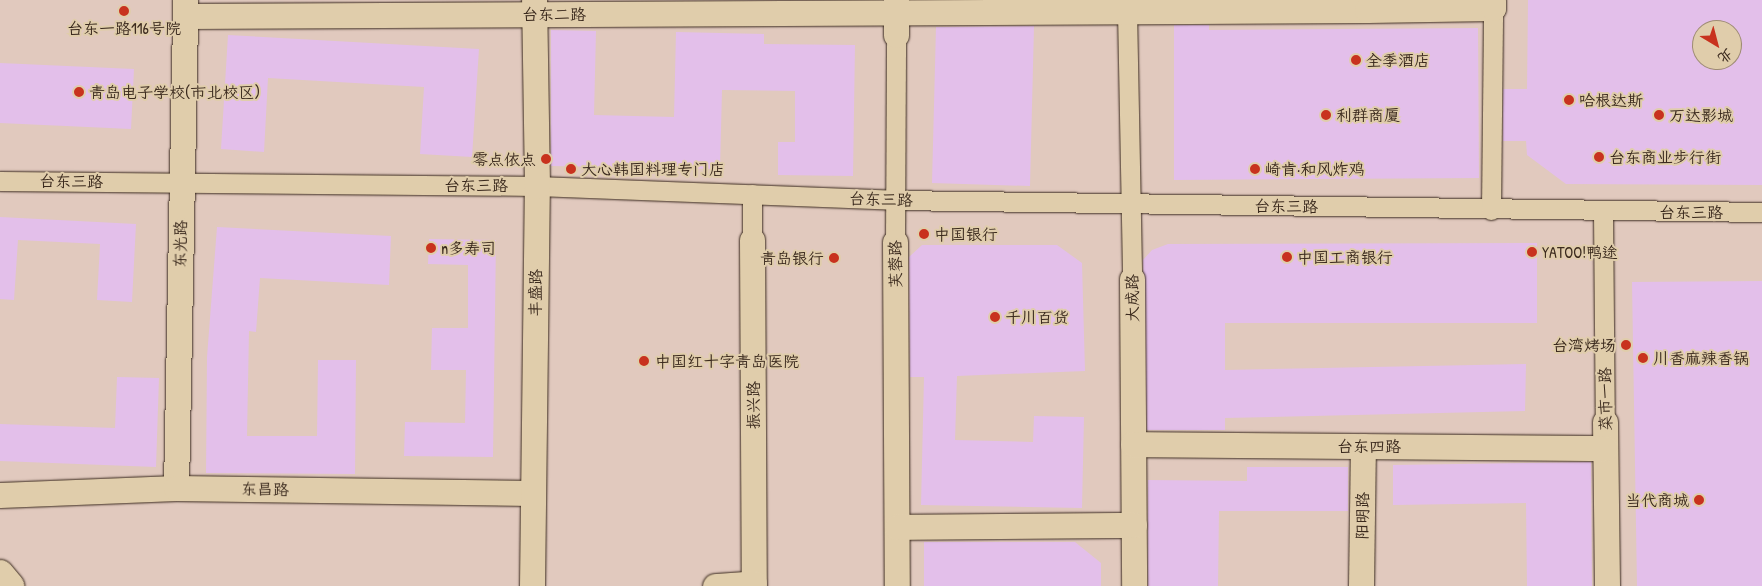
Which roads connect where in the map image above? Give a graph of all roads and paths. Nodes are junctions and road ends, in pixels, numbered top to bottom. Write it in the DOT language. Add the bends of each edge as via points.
graph roads {
  1 [pos="1493,4"];
  2 [pos="1234,5"];
  3 [pos="1368,5"];
  4 [pos="534,7"];
  5 [pos="185,8"];
  6 [pos="1127,10"];
  7 [pos="896,16"];
  8 [pos="0,180"];
  9 [pos="182,183"];
  10 [pos="538,186"];
  11 [pos="752,194"];
  12 [pos="894,200"];
  13 [pos="1131,202"];
  14 [pos="1490,210"];
  15 [pos="1603,212"];
  16 [pos="1762,212"];
  17 [pos="752,240"];
  18 [pos="895,242"];
  19 [pos="1132,279"];
  20 [pos="1605,422"];
  21 [pos="1133,444"];
  22 [pos="1363,446"];
  23 [pos="1605,448"];
  24 [pos="176,488"];
  25 [pos="530,493"];
  26 [pos="0,495"];
  27 [pos="1134,525"];
  28 [pos="897,527"];
  29 [pos="0,574"];
  30 [pos="754,585"];
  31 [pos="10,586"];
  32 [pos="532,586"];
  33 [pos="714,586"];
  34 [pos="897,586"];
  35 [pos="1134,586"];
  36 [pos="1361,586"];
  37 [pos="1607,586"];
  1 -- 3 [label="street, 台东二路"];
  1 -- 14 [label="street"];
  2 -- 3 [label="street, 台东二路"];
  2 -- 6 [label="street, 台东二路"];
  4 -- 5 [label="street, 台东二路"];
  4 -- 7 [label="street, 台东二路"];
  4 -- 10 [label="street, 丰盛路"];
  5 -- 9 [label="street, 东光路"];
  6 -- 7 [label="street, 台东二路"];
  6 -- 13 [label="street, 大成路"];
  7 -- 12 [label="street, 芙蓉路"];
  8 -- 9 [label="street, 台东三路"];
  9 -- 10 [label="street, 台东三路"];
  9 -- 24 [label="street, 东光路"];
  10 -- 11 [label="street, 台东三路"];
  10 -- 25 [label="street, 丰盛路"];
  11 -- 12 [label="street, 台东三路"];
  11 -- 17 [label="street, 振兴路"];
  12 -- 13 [label="street, 台东三路"];
  12 -- 18 [label="street, 芙蓉路"];
  13 -- 14 [label="street, 台东三路"];
  13 -- 19 [label="street, 大成路"];
  14 -- 15 [label="street, 台东三路"];
  15 -- 16 [label="street, 台东三路"];
  15 -- 20 [label="street, 菜市一路"];
  17 -- 30 [label="street, 振兴路"];
  18 -- 28 [label="street, 芙蓉路"];
  19 -- 21 [label="street, 大成路"];
  20 -- 23 [label="street, 菜市一路"];
  21 -- 22 [label="street, 台东四路"];
  21 -- 27 [label="street, 大成路"];
  22 -- 23 [label="street, 台东四路"];
  22 -- 36 [label="street, 阳明路"];
  23 -- 37 [label="street, 菜市一路"];
  24 -- 25 [label="street, 东昌路"];
  24 -- 26 [label="street, 东昌路"];
  25 -- 32 [label="street, 丰盛路"];
  27 -- 28 [label="street"];
  27 -- 35 [label="street, 大成路"];
  28 -- 34 [label="street, 芙蓉路"];
  29 -- 31 [label="main road"];
  30 -- 33 [label="street"];
}
